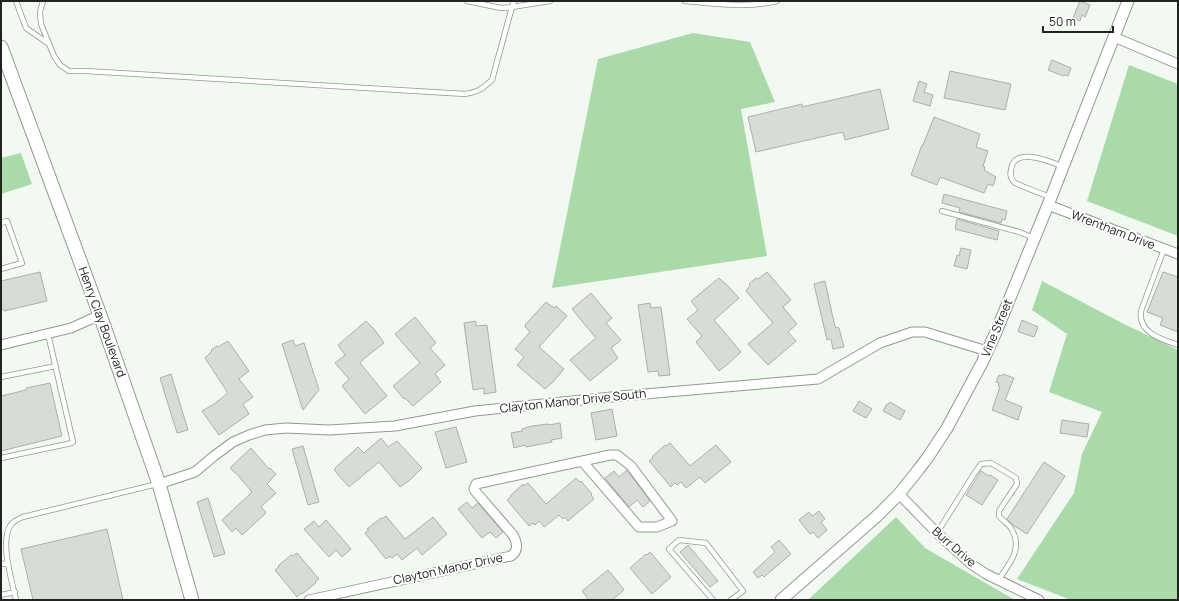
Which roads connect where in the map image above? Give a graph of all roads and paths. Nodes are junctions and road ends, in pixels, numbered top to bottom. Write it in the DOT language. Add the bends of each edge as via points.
graph roads {
  1 [pos="16,1"];
  2 [pos="43,1"];
  3 [pos="467,1"];
  4 [pos="514,1"];
  5 [pos="550,1"];
  6 [pos="685,1"];
  7 [pos="777,1"];
  8 [pos="1128,1"];
  9 [pos="512,7"];
  10 [pos="1114,37"];
  11 [pos="49,44"];
  12 [pos="1,47"];
  13 [pos="1178,64"];
  14 [pos="1063,167"];
  15 [pos="1049,201"];
  16 [pos="942,211"];
  17 [pos="1,223"];
  18 [pos="1034,238"];
  19 [pos="1164,249"];
  20 [pos="1178,254"];
  21 [pos="1,269"];
  22 [pos="100,315"];
  23 [pos="48,334"];
  24 [pos="1,345"];
  25 [pos="1178,345"];
  26 [pos="988,351"];
  27 [pos="56,366"];
  28 [pos="1,377"];
  29 [pos="1,458"];
  30 [pos="582,461"];
  31 [pos="159,484"];
  32 [pos="899,494"];
  33 [pos="936,533"];
  34 [pos="8,563"];
  35 [pos="1,564"];
  36 [pos="998,580"];
  37 [pos="15,592"];
  38 [pos="1,595"];
  39 [pos="16,600"];
  40 [pos="192,600"];
  41 [pos="309,600"];
  42 [pos="713,600"];
  43 [pos="731,600"];
  44 [pos="781,600"];
  45 [pos="1039,600"];
  1 -- 11 [label="lane" via="26,28"];
  2 -- 11 [label="lane" via="40,12 41,24"];
  3 -- 9 [label="lane" via="502,8"];
  4 -- 9 [label="lane"];
  5 -- 9 [label="lane"];
  6 -- 7 [label="lane" via="741,5"];
  8 -- 10 [label="street, Vine Street"];
  9 -- 11 [label="lane" via="492,80 477,92 465,94 69,71 60,65"];
  10 -- 13 [label="street"];
  10 -- 14 [label="street, Vine Street"];
  12 -- 22 [label="main road, Henry Clay Boulevard"];
  14 -- 15 [label="street, Vine Street"];
  14 -- 15 [label="lane" via="1030,157 1019,158 1012,163 1011,175 1014,182"];
  15 -- 18 [label="street, Vine Street"];
  15 -- 19 [label="street, Wrentham Drive"];
  16 -- 18 [label="lane"];
  17 -- 21 [label="lane" via="7,221 22,262"];
  18 -- 26 [label="street, Vine Street"];
  19 -- 20 [label="street, Wrentham Drive"];
  19 -- 25 [label="lane" via="1140,319 1144,327 1157,338"];
  22 -- 23 [label="street" via="71,328"];
  22 -- 31 [label="main road, Henry Clay Boulevard"];
  23 -- 24 [label="street"];
  23 -- 27 [label="lane"];
  26 -- 31 [label="street, Clayton Manor Drive South" via="925,332 912,332 880,343 818,379 475,411 395,426 265,430 233,442 195,472"];
  26 -- 32 [label="street, Vine Street" via="947,428"];
  27 -- 28 [label="lane"];
  27 -- 29 [label="lane" via="73,442"];
  30 -- 30 [label="street, Clayton Manor Drive" via="610,455 620,456 631,466 672,521 657,527 639,527"];
  30 -- 41 [label="street, Clayton Manor Drive" via="476,484 475,491 516,540 514,554"];
  31 -- 34 [label="lane" via="16,520 6,533 4,544"];
  31 -- 40 [label="main road, Henry Clay Boulevard"];
  32 -- 33 [label="street, Burr Drive"];
  32 -- 44 [label="street, Vine Street"];
  33 -- 36 [label="street, Burr Drive" via="971,564"];
  33 -- 36 [label="lane" via="982,464 991,462 1016,478 1018,484 998,511 999,516 1012,529 1016,541 1015,555"];
  34 -- 35 [label="lane"];
  34 -- 37 [label="lane"];
  36 -- 45 [label="street, Burr Drive"];
  37 -- 38 [label="lane"];
  37 -- 39 [label="lane"];
  42 -- 43 [label="lane" via="669,549 679,540 706,543 744,591"];
}
